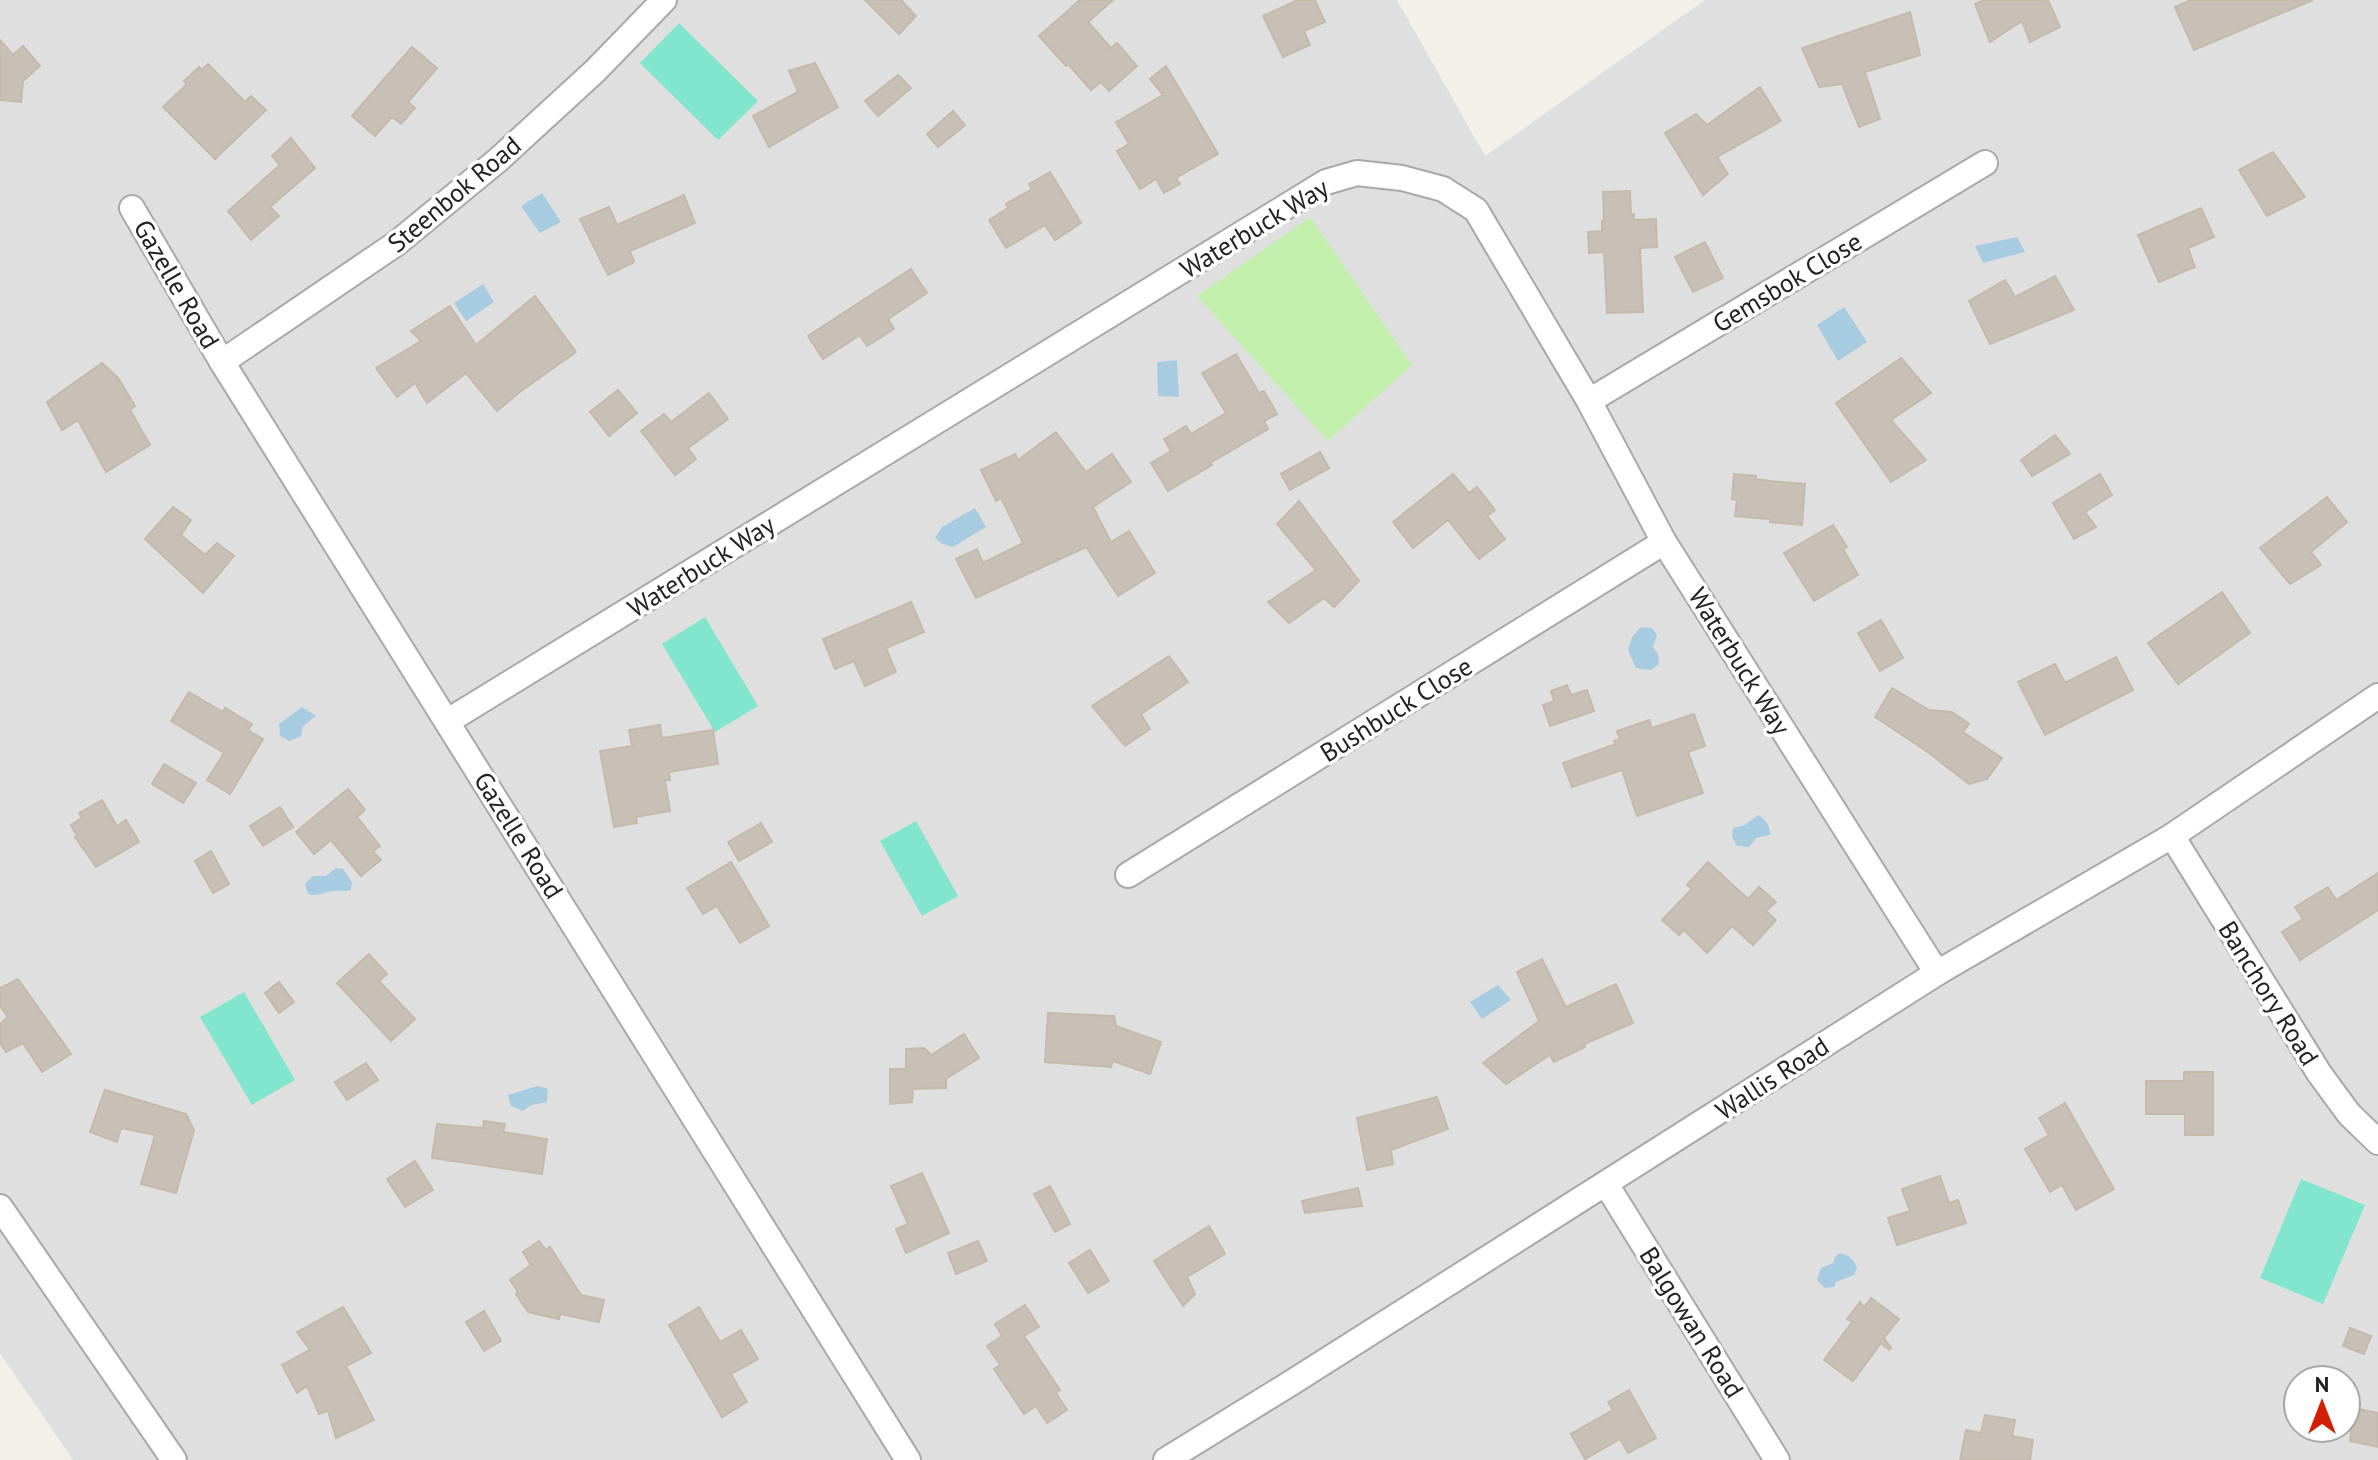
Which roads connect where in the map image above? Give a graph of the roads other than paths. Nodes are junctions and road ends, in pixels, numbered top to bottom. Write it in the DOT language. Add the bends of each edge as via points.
graph roads {
  1 [pos="664,0"];
  2 [pos="1985,163"];
  3 [pos="132,208"];
  4 [pos="222,362"];
  5 [pos="1589,401"];
  6 [pos="1664,542"];
  7 [pos="2378,696"];
  8 [pos="448,721"];
  9 [pos="2172,836"];
  10 [pos="1128,875"];
  11 [pos="1937,973"];
  12 [pos="2378,1142"];
  13 [pos="1606,1184"];
  14 [pos="0,1207"];
  15 [pos="174,1460"];
  16 [pos="908,1460"];
  17 [pos="1166,1460"];
  18 [pos="1777,1460"];
  1 -- 4 [label="street, Steenbok Road" via="498,160 397,243"];
  2 -- 5 [label="street, Gemsbok Close"];
  3 -- 4 [label="street, Gazelle Road"];
  4 -- 8 [label="street, Gazelle Road"];
  5 -- 6 [label="street, Waterbuck Way"];
  5 -- 8 [label="street, Waterbuck Way" via="1476,210 1443,189 1357,173 1312,190"];
  6 -- 10 [label="street, Bushbuck Close"];
  6 -- 11 [label="street, Waterbuck Way"];
  7 -- 9 [label="street, Wallis Road"];
  8 -- 16 [label="street, Gazelle Road"];
  9 -- 11 [label="street, Wallis Road"];
  9 -- 12 [label="street, Banchory Road" via="2319,1073"];
  11 -- 13 [label="street, Wallis Road"];
  13 -- 17 [label="street, Wallis Road"];
  13 -- 18 [label="street, Balgowan Road"];
  14 -- 15 [label="street"];
}
